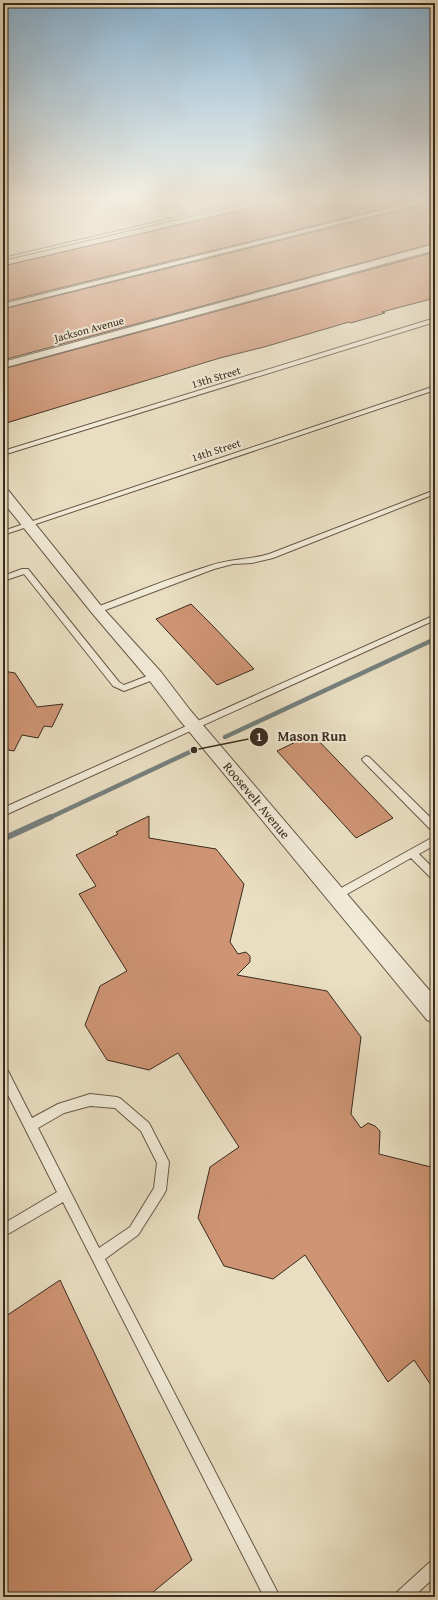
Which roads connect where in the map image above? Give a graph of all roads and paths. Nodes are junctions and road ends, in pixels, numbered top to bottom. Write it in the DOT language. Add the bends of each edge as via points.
graph roads {
  1 [pos="138,273"];
  2 [pos="341,273"];
  3 [pos="3,306"];
  4 [pos="435,320"];
  5 [pos="3,365"];
  6 [pos="435,388"];
  7 [pos="3,453"];
  8 [pos="435,492"];
  9 [pos="3,493"];
  10 [pos="29,524"];
  11 [pos="3,533"];
  12 [pos="3,578"];
  13 [pos="97,610"];
  14 [pos="435,617"];
  15 [pos="155,676"];
  16 [pos="194,725"];
  17 [pos="366,759"];
  18 [pos="3,812"];
  19 [pos="435,828"];
  20 [pos="435,840"];
  21 [pos="412,853"];
  22 [pos="435,876"];
  23 [pos="337,895"];
  24 [pos="435,1013"];
  25 [pos="3,1073"];
  26 [pos="30,1126"];
  27 [pos="65,1194"];
  28 [pos="3,1231"];
  29 [pos="97,1257"];
  30 [pos="435,1567"];
  31 [pos="272,1597"];
  32 [pos="402,1597"];
  1 -- 3 [label="lane"];
  2 -- 5 [label="street, Jackson Avenue"];
  4 -- 7 [label="lane, 13th Street"];
  6 -- 10 [label="lane, 14th Street"];
  8 -- 13 [label="lane" via="271,556 212,566"];
  9 -- 10 [label="street, Roosevelt Avenue"];
  10 -- 11 [label="lane, 14th Street"];
  10 -- 13 [label="street, Roosevelt Avenue"];
  12 -- 15 [label="lane" via="25,571 116,684 124,688"];
  13 -- 15 [label="street, Roosevelt Avenue"];
  14 -- 16 [label="lane"];
  15 -- 16 [label="street, Roosevelt Avenue"];
  16 -- 18 [label="lane"];
  16 -- 23 [label="street, Roosevelt Avenue"];
  17 -- 19 [label="lane"];
  20 -- 21 [label="lane"];
  21 -- 22 [label="lane"];
  21 -- 23 [label="lane"];
  23 -- 24 [label="street, Roosevelt Avenue"];
  25 -- 26 [label="lane"];
  26 -- 27 [label="lane"];
  26 -- 29 [label="lane" via="62,1108 90,1100 117,1103 145,1127 163,1162 160,1190 134,1231"];
  27 -- 28 [label="lane"];
  27 -- 29 [label="lane"];
  29 -- 31 [label="lane"];
  30 -- 32 [label="lane"];
}
